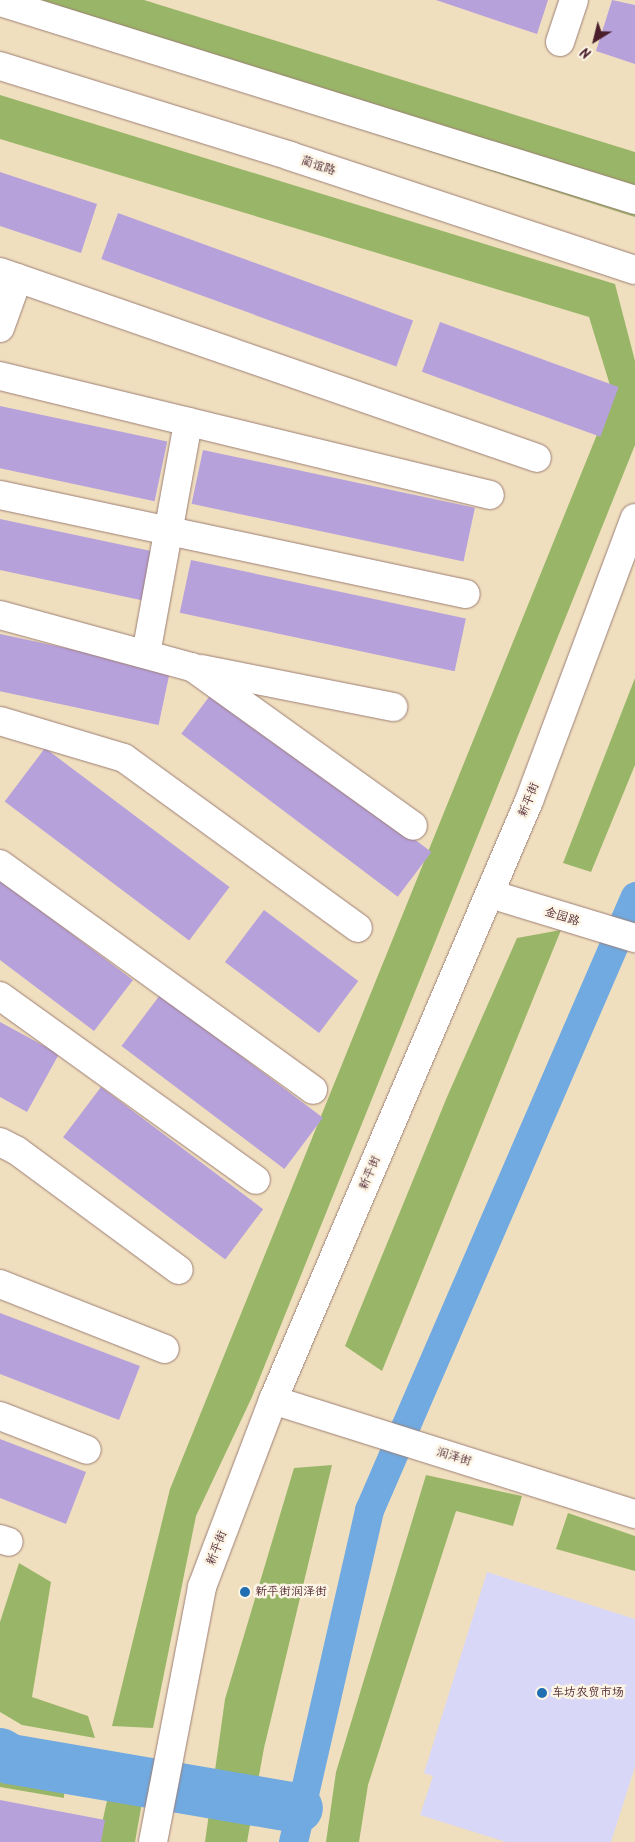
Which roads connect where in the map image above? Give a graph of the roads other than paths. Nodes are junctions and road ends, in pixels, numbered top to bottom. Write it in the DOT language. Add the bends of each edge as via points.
graph roads {
  1 [pos="574,0"];
  2 [pos="0,2"];
  3 [pos="560,42"];
  4 [pos="0,66"];
  5 [pos="635,200"];
  6 [pos="635,270"];
  7 [pos="9,275"];
  8 [pos="0,328"];
  9 [pos="0,376"];
  10 [pos="188,422"];
  11 [pos="537,458"];
  12 [pos="0,495"];
  13 [pos="490,495"];
  14 [pos="635,518"];
  15 [pos="168,531"];
  16 [pos="466,594"];
  17 [pos="0,615"];
  18 [pos="146,654"];
  19 [pos="192,667"];
  20 [pos="393,707"];
  21 [pos="0,722"];
  22 [pos="413,826"];
  23 [pos="0,864"];
  24 [pos="490,894"];
  25 [pos="358,928"];
  26 [pos="635,938"];
  27 [pos="0,996"];
  28 [pos="313,1090"];
  29 [pos="0,1142"];
  30 [pos="256,1180"];
  31 [pos="179,1270"];
  32 [pos="0,1284"];
  33 [pos="165,1348"];
  34 [pos="273,1400"];
  35 [pos="0,1416"];
  36 [pos="87,1450"];
  37 [pos="635,1514"];
  38 [pos="153,1842"];
  1 -- 3 [label="main road"];
  2 -- 5 [label="main road"];
  4 -- 6 [label="main road, 蔺谊路" via="290,156"];
  7 -- 8 [label="main road"];
  7 -- 11 [label="main road"];
  9 -- 10 [label="main road"];
  10 -- 13 [label="main road"];
  10 -- 15 [label="main road"];
  12 -- 15 [label="main road"];
  14 -- 24 [label="main road, 新平街" via="529,801"];
  15 -- 16 [label="main road"];
  15 -- 18 [label="main road"];
  17 -- 18 [label="main road"];
  18 -- 19 [label="main road"];
  19 -- 20 [label="main road"];
  19 -- 22 [label="main road"];
  21 -- 25 [label="main road" via="124,758"];
  23 -- 28 [label="main road"];
  24 -- 26 [label="main road, 金园路"];
  24 -- 34 [label="main road, 新平街"];
  27 -- 30 [label="main road"];
  29 -- 31 [label="main road" via="16,1150"];
  32 -- 33 [label="main road"];
  34 -- 37 [label="main road, 润泽街"];
  34 -- 38 [label="main road, 新平街" via="202,1587"];
  35 -- 36 [label="main road"];
}
